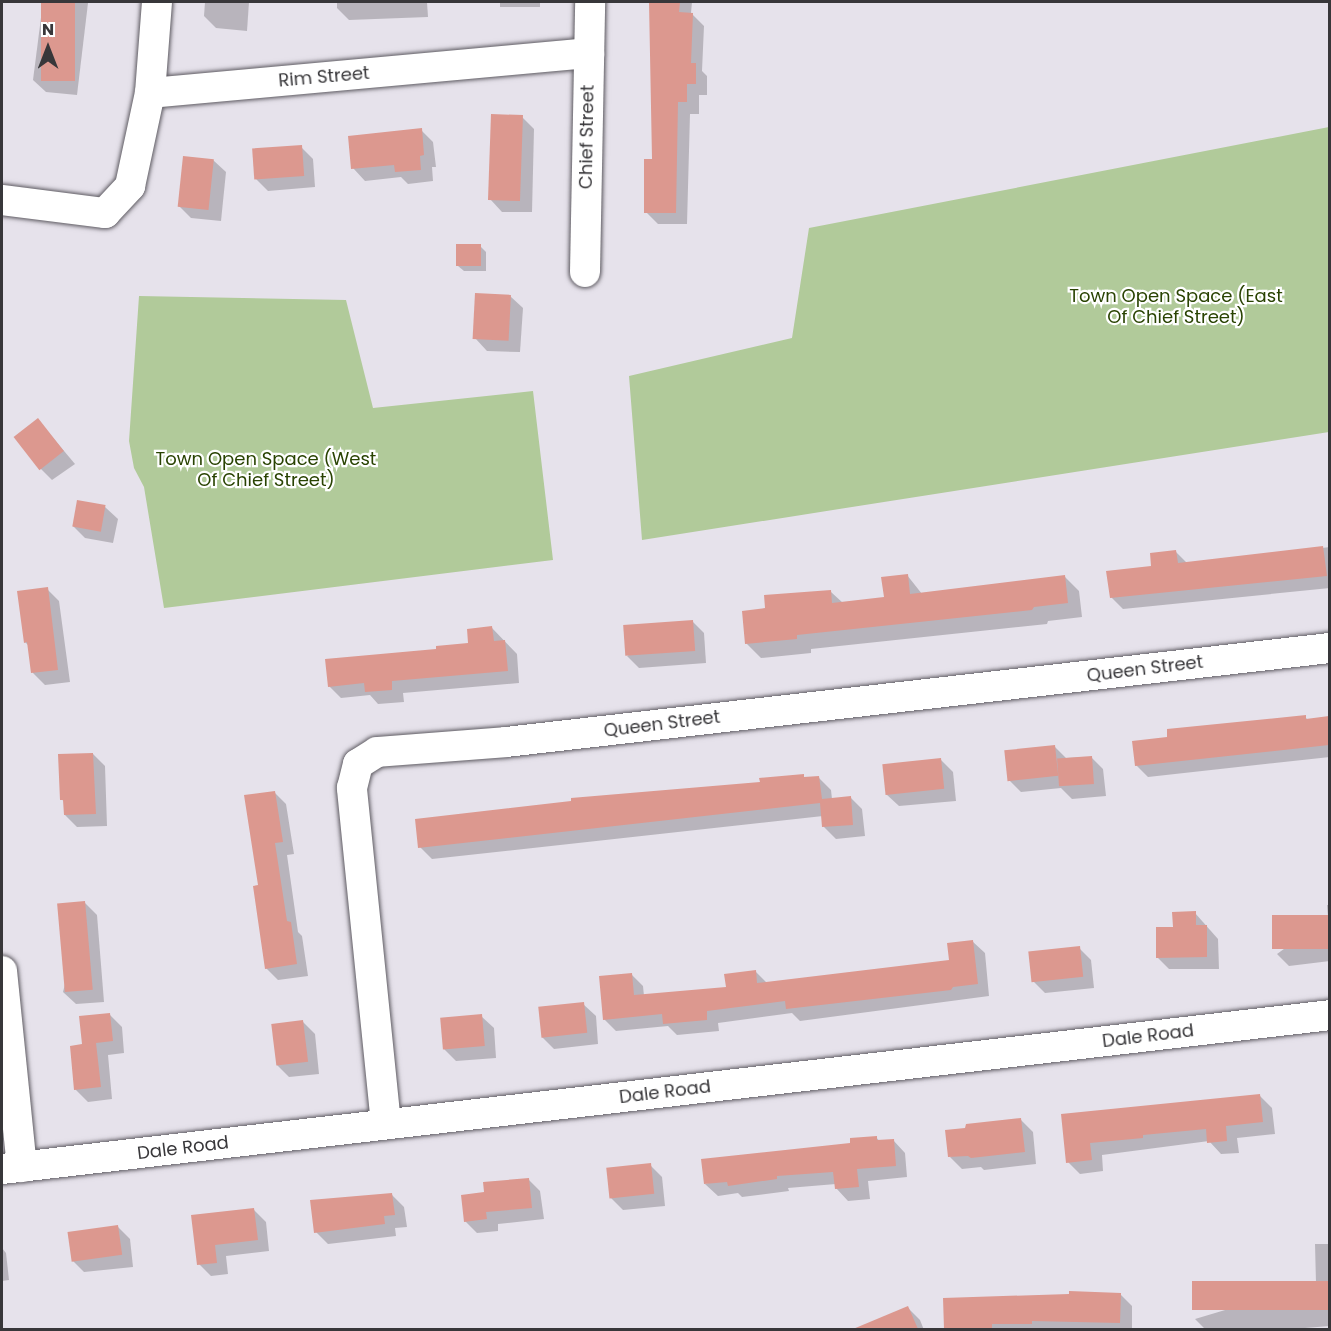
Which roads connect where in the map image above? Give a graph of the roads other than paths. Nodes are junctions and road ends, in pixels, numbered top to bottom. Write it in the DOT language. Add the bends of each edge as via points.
graph roads {
  1 [pos="157,2"];
  2 [pos="590,2"];
  3 [pos="589,53"];
  4 [pos="150,93"];
  5 [pos="2,200"];
  6 [pos="585,272"];
  7 [pos="1329,648"];
  8 [pos="2,971"];
  9 [pos="1329,1015"];
  10 [pos="386,1124"];
  11 [pos="12,1168"];
  1 -- 4 [label="street"];
  2 -- 3 [label="street, Chief Street"];
  3 -- 4 [label="street, Rim Street"];
  3 -- 6 [label="street, Chief Street"];
  4 -- 5 [label="street" via="130,186 105,213"];
  7 -- 10 [label="street, Queen Street" via="506,742 377,752 358,764 352,789"];
  8 -- 11 [label="street"];
  9 -- 10 [label="street, Dale Road"];
  10 -- 11 [label="street, Dale Road"];
}
